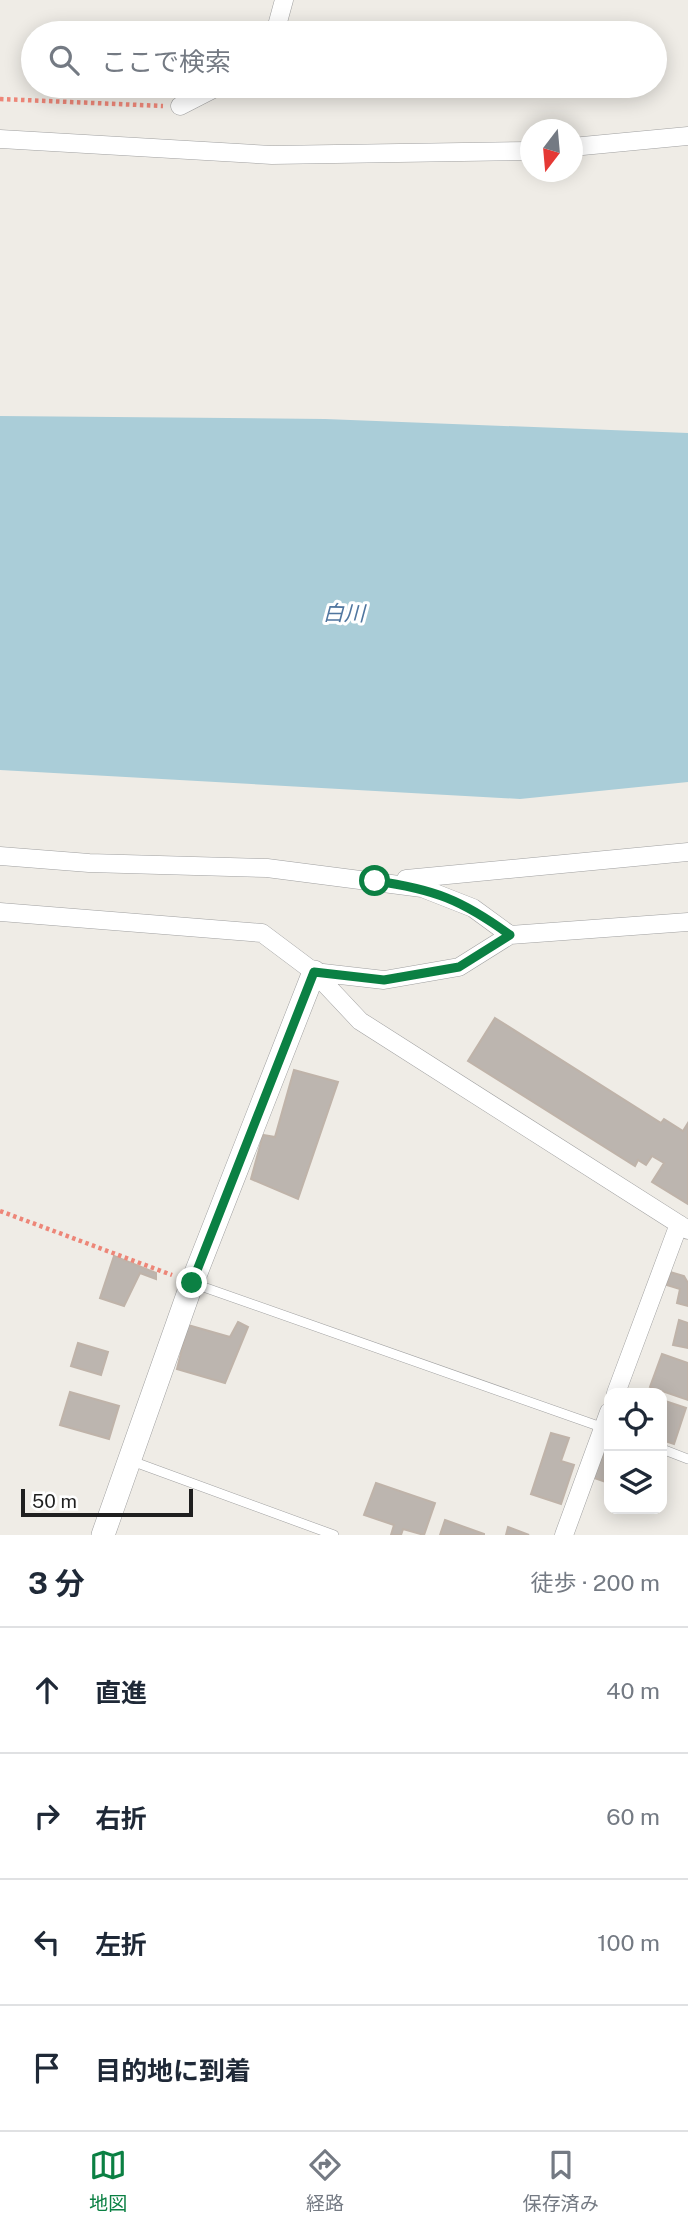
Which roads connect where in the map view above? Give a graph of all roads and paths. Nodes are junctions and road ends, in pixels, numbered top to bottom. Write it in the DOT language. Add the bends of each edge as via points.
graph roads {
  1 [pos="284,0"];
  2 [pos="278,21"];
  3 [pos="196,98"];
  4 [pos="0,99"];
  5 [pos="180,106"];
  6 [pos="688,136"];
  7 [pos="0,139"];
  8 [pos="583,146"];
  9 [pos="520,151"];
  10 [pos="688,852"];
  11 [pos="0,856"];
  12 [pos="375,881"];
  13 [pos="0,912"];
  14 [pos="688,922"];
  15 [pos="510,935"];
  16 [pos="314,972"];
  17 [pos="0,1211"];
  18 [pos="684,1227"];
  19 [pos="192,1283"];
  20 [pos="618,1388"];
  21 [pos="604,1422"];
  22 [pos="604,1431"];
  23 [pos="667,1451"];
  24 [pos="688,1459"];
  25 [pos="129,1460"];
  26 [pos="103,1535"];
  27 [pos="334,1535"];
  28 [pos="564,1535"];
  1 -- 2 [label="street"];
  3 -- 5 [label="street"];
  4 -- 5 [label="path"];
  6 -- 8 [label="street"];
  7 -- 9 [label="street" via="272,155"];
  10 -- 12 [label="street"];
  11 -- 12 [label="street" via="267,868"];
  12 -- 15 [label="street" via="422,888 472,908"];
  13 -- 16 [label="street" via="262,933"];
  14 -- 15 [label="street"];
  15 -- 16 [label="street" via="459,967 384,980"];
  16 -- 18 [label="street" via="360,1021"];
  16 -- 19 [label="street"];
  17 -- 19 [label="path"];
  18 -- 20 [label="street"];
  19 -- 21 [label="lane"];
  19 -- 25 [label="street"];
  22 -- 28 [label="street"];
  23 -- 24 [label="lane"];
  25 -- 26 [label="street"];
  25 -- 27 [label="lane"];
}
